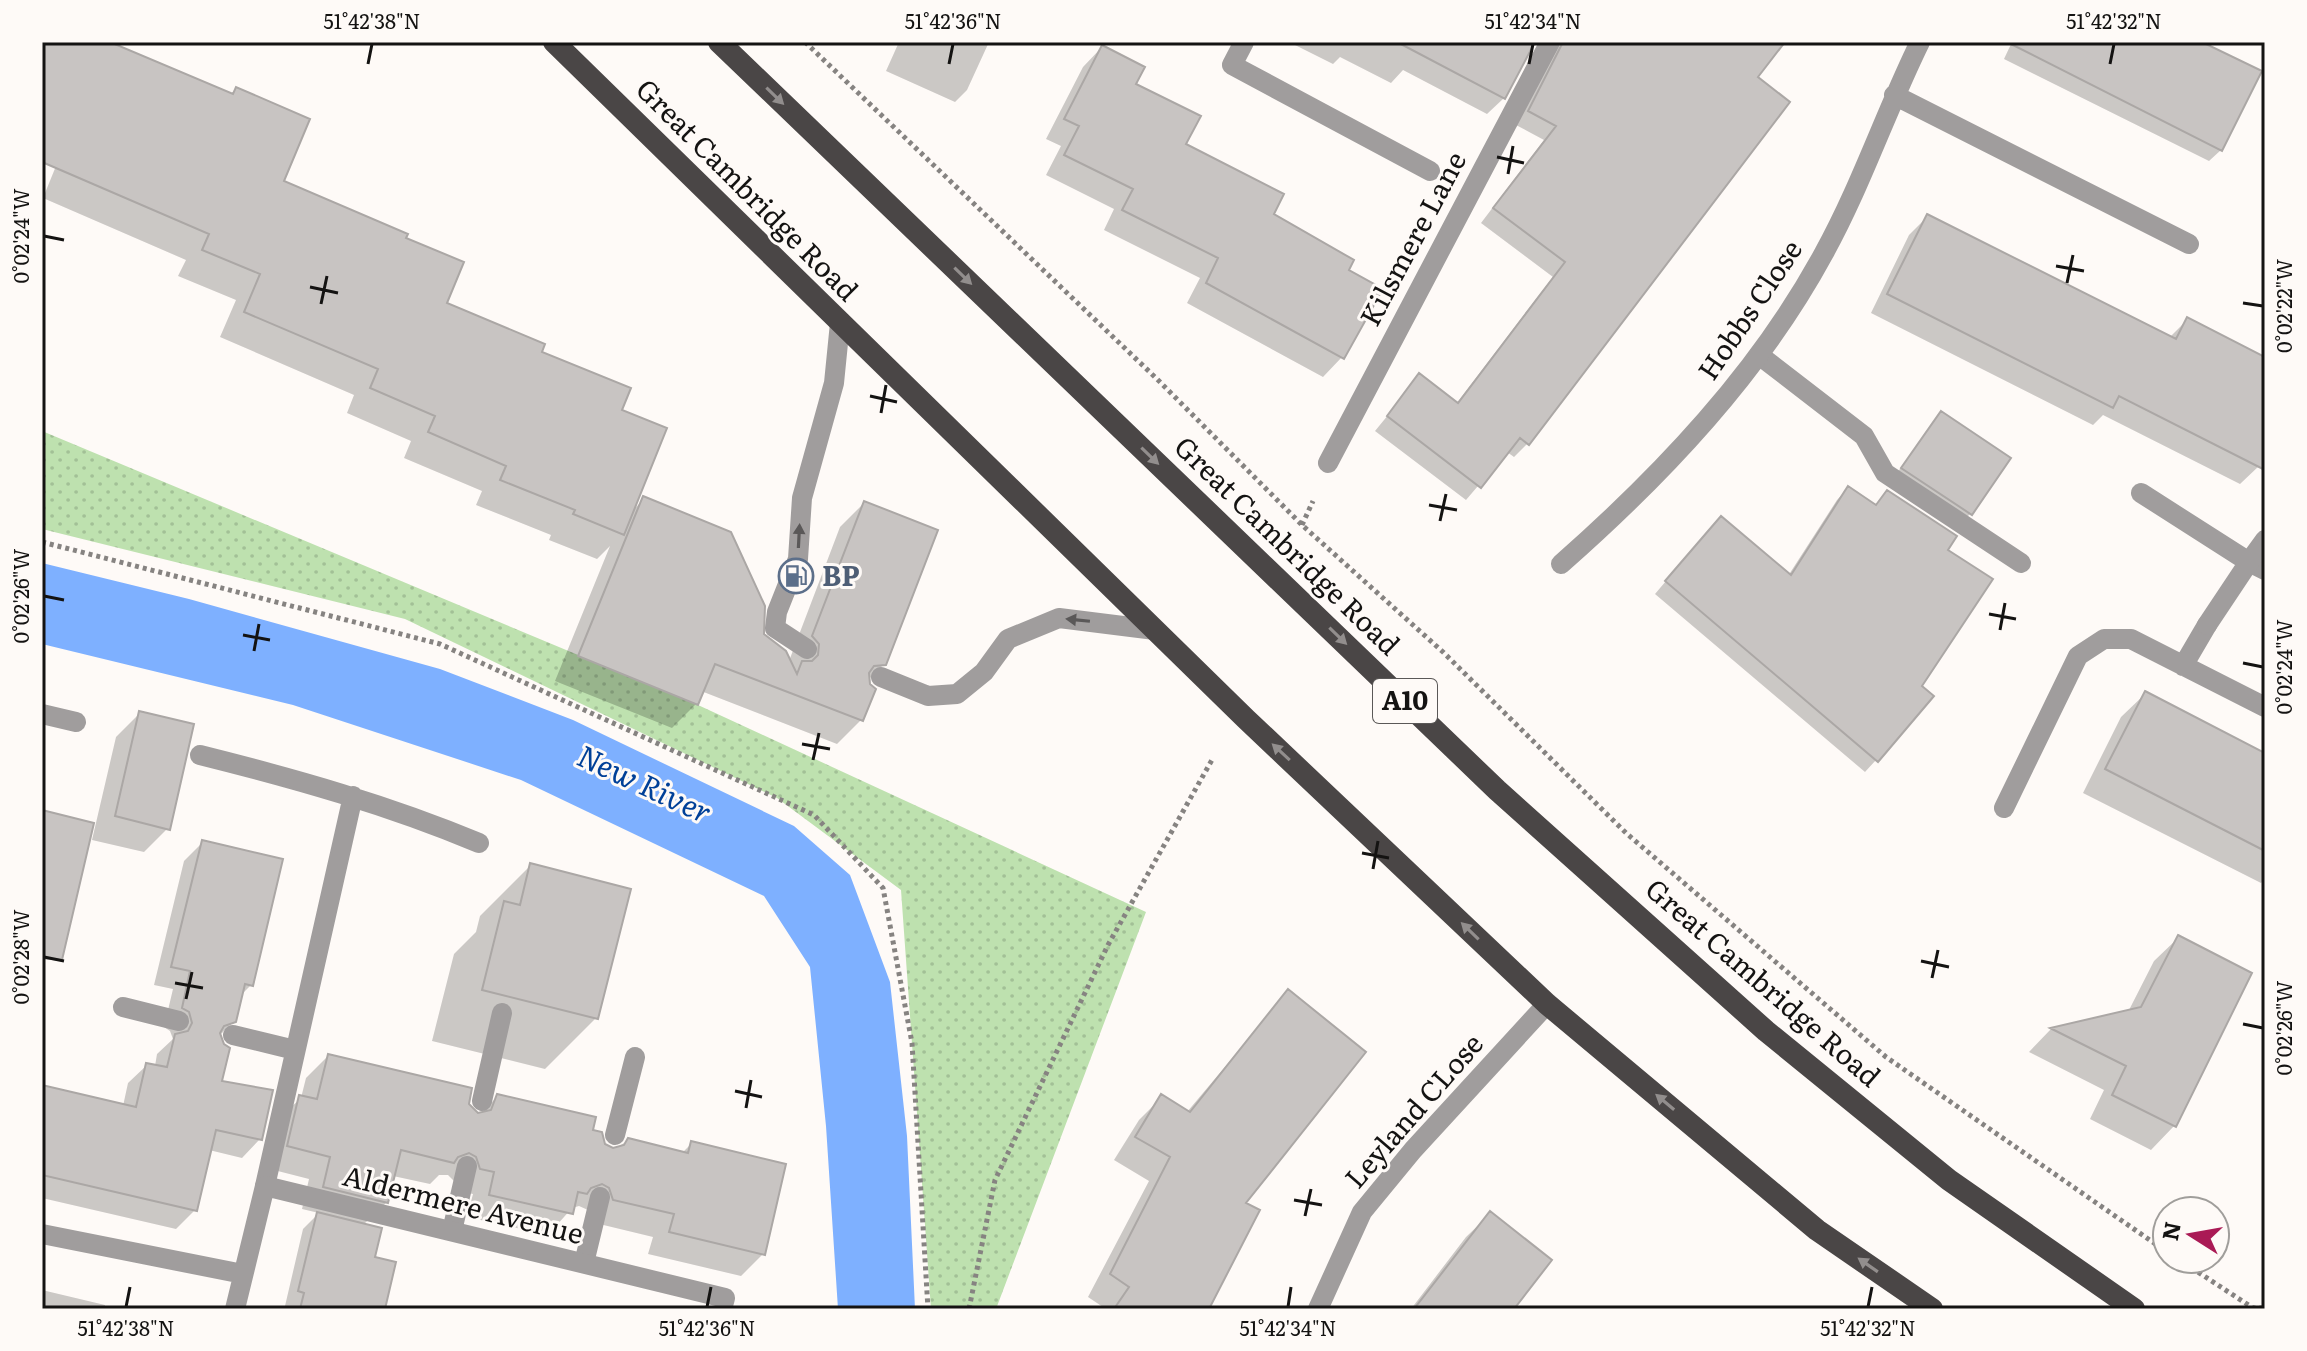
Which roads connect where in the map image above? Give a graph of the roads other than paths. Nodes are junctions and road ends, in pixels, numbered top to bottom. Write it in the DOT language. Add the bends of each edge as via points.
graph roads {
  1 [pos="554,42"];
  2 [pos="719,42"];
  3 [pos="1244,42"];
  4 [pos="1550,42"];
  5 [pos="1920,42"];
  6 [pos="1894,95"];
  7 [pos="1430,171"];
  8 [pos="2189,244"];
  9 [pos="840,323"];
  10 [pos="1759,355"];
  11 [pos="1328,463"];
  12 [pos="2141,493"];
  13 [pos="2265,540"];
  14 [pos="2021,563"];
  15 [pos="1561,564"];
  16 [pos="2257,566"];
  17 [pos="1155,630"];
  18 [pos="807,649"];
  19 [pos="2183,666"];
  20 [pos="881,677"];
  21 [pos="2265,707"];
  22 [pos="42,714"];
  23 [pos="76,722"];
  24 [pos="200,755"];
  25 [pos="353,796"];
  26 [pos="2004,808"];
  27 [pos="479,843"];
  28 [pos="1547,1004"];
  29 [pos="123,1007"];
  30 [pos="502,1013"];
  31 [pos="179,1021"];
  32 [pos="233,1035"];
  33 [pos="295,1050"];
  34 [pos="635,1057"];
  35 [pos="482,1101"];
  36 [pos="615,1135"];
  37 [pos="467,1166"];
  38 [pos="265,1186"];
  39 [pos="600,1197"];
  40 [pos="452,1231"];
  41 [pos="42,1234"];
  42 [pos="584,1263"];
  43 [pos="243,1274"];
  44 [pos="235,1309"];
  45 [pos="722,1309"];
  46 [pos="1318,1309"];
  47 [pos="1932,1309"];
  48 [pos="2134,1309"];
  1 -- 9 [label="highway, Great Cambridge Road"];
  2 -- 48 [label="highway, Great Cambridge Road / A10, one-way" via="1497,790 1766,1031 1949,1180"];
  3 -- 7 [label="street" via="1232,65"];
  4 -- 11 [label="street, Kilsmere Lane"];
  5 -- 6 [label="street, Hobbs Close"];
  6 -- 8 [label="street"];
  6 -- 10 [label="street, Hobbs Close" via="1824,253"];
  9 -- 17 [label="highway, Great Cambridge Road"];
  18 -- 9 [label="street, one-way" via="775,628 798,559 802,498 834,383"];
  10 -- 14 [label="street" via="1864,436 1885,473"];
  10 -- 15 [label="street, Hobbs Close" via="1654,475"];
  12 -- 16 [label="street"];
  13 -- 16 [label="street"];
  16 -- 19 [label="street" via="2207,625"];
  17 -- 20 [label="street, one-way" via="1059,618 1008,639 984,672 957,694 928,696"];
  28 -- 17 [label="highway, Great Cambridge Road, one-way"];
  19 -- 21 [label="street"];
  19 -- 26 [label="street" via="2131,639 2104,639 2078,656"];
  22 -- 23 [label="street"];
  24 -- 25 [label="street"];
  25 -- 27 [label="street"];
  25 -- 33 [label="street"];
  28 -- 46 [label="street, Leyland CLose" via="1362,1212"];
  47 -- 28 [label="highway, Great Cambridge Road, one-way" via="1817,1230"];
  29 -- 31 [label="street"];
  30 -- 35 [label="street"];
  32 -- 33 [label="street"];
  33 -- 38 [label="street"];
  34 -- 36 [label="street"];
  37 -- 40 [label="street"];
  38 -- 40 [label="street, Aldermere Avenue"];
  38 -- 43 [label="street"];
  39 -- 42 [label="street"];
  40 -- 42 [label="street, Aldermere Avenue"];
  41 -- 43 [label="street"];
  42 -- 45 [label="street, Aldermere Avenue" via="725,1298"];
  43 -- 44 [label="street"];
}
